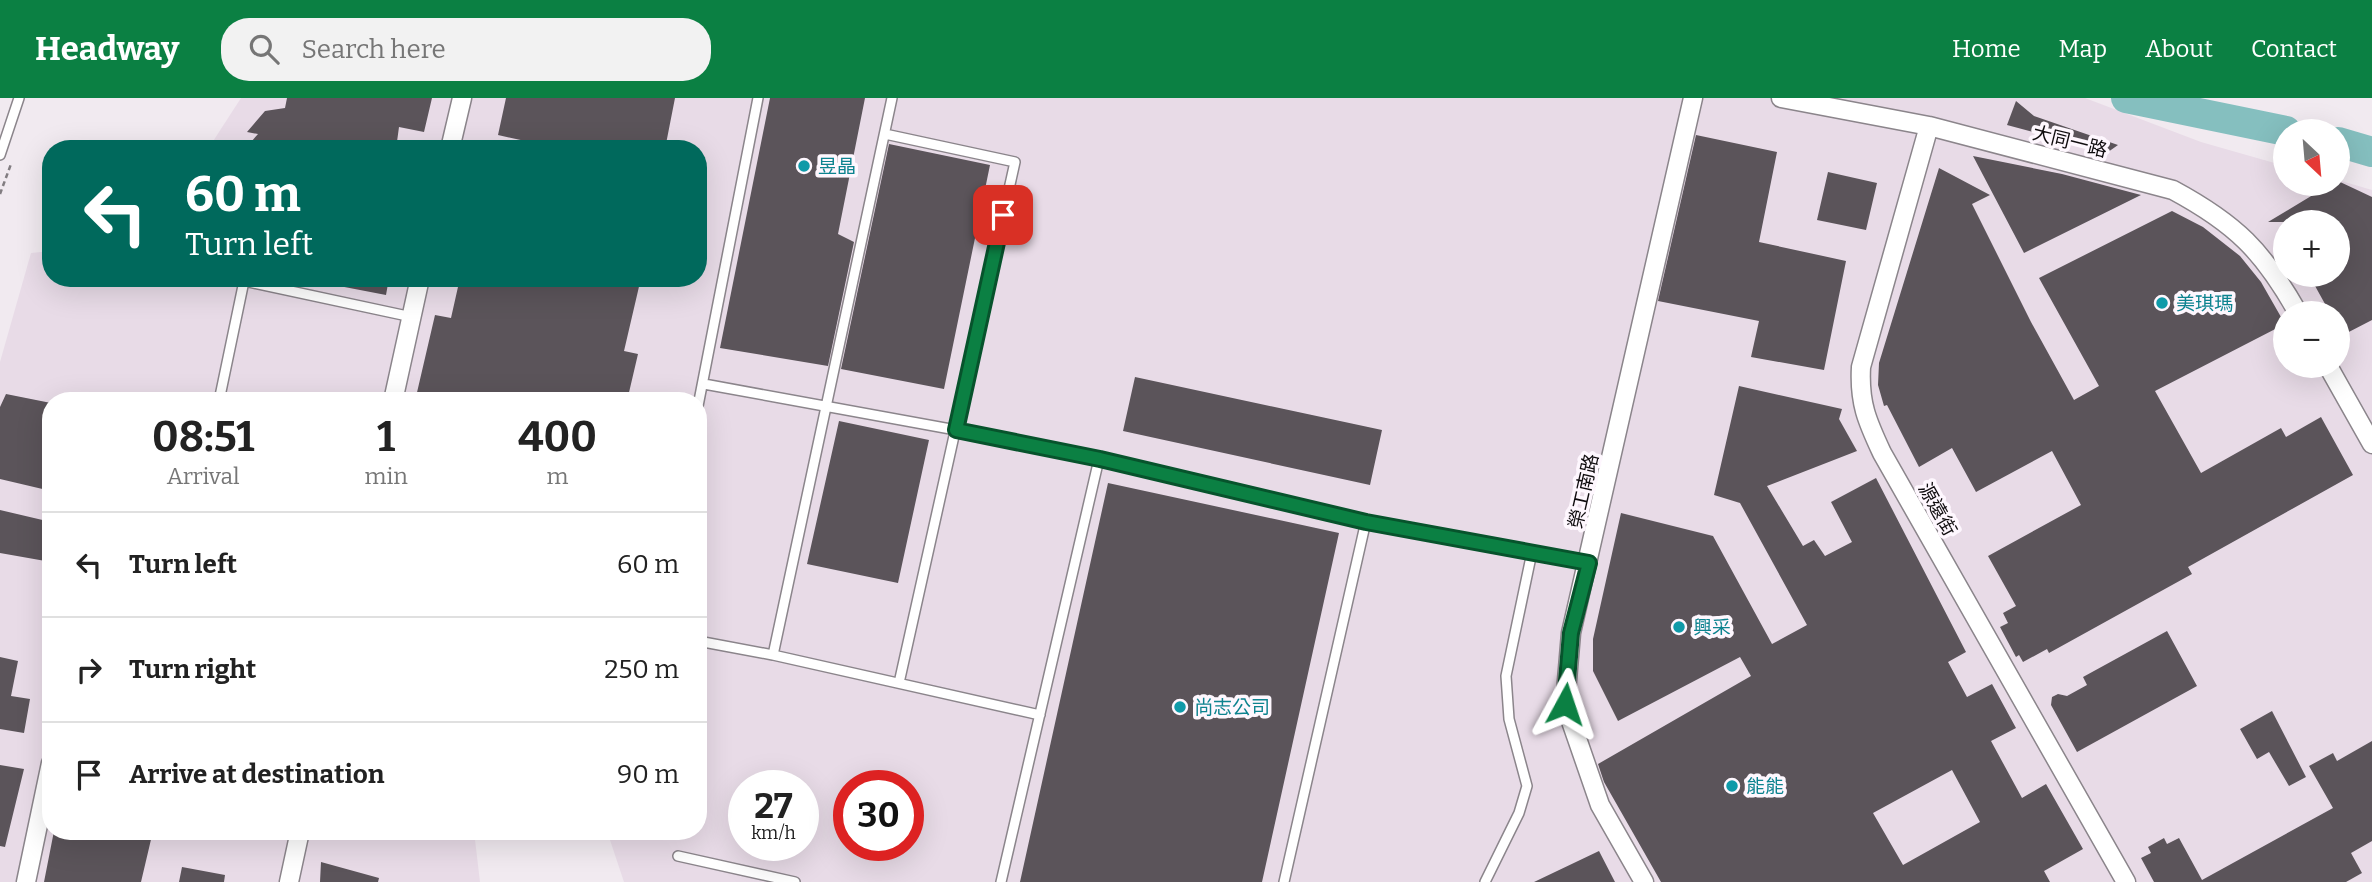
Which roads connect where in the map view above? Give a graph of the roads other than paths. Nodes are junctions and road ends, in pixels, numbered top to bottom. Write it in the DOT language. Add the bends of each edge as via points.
graph roads {
  1 [pos="19,98"];
  2 [pos="462,98"];
  3 [pos="758,98"];
  4 [pos="892,98"];
  5 [pos="1693,98"];
  6 [pos="1781,98"];
  7 [pos="1929,126"];
  8 [pos="885,134"];
  9 [pos="452,140"];
  10 [pos="0,155"];
  11 [pos="243,287"];
  12 [pos="272,287"];
  13 [pos="419,287"];
  14 [pos="2291,301"];
  15 [pos="412,317"];
  16 [pos="2335,378"];
  17 [pos="704,384"];
  18 [pos="221,392"];
  19 [pos="395,392"];
  20 [pos="702,392"];
  21 [pos="825,404"];
  22 [pos="956,430"];
  23 [pos="2372,444"];
  24 [pos="1100,459"];
  25 [pos="1366,522"];
  26 [pos="1532,552"];
  27 [pos="1589,563"];
  28 [pos="707,643"];
  29 [pos="773,654"];
  30 [pos="899,683"];
  31 [pos="1040,715"];
  32 [pos="42,806"];
  33 [pos="298,840"];
  34 [pos="678,856"];
  35 [pos="26,882"];
  36 [pos="289,882"];
  37 [pos="795,882"];
  38 [pos="1001,882"];
  39 [pos="1284,882"];
  40 [pos="1485,882"];
  41 [pos="1644,882"];
  42 [pos="2126,882"];
  1 -- 10 [label="lane"];
  2 -- 9 [label="street"];
  3 -- 17 [label="lane"];
  4 -- 8 [label="lane"];
  5 -- 27 [label="street, 榮工南路"];
  6 -- 7 [label="street, 大同一路"];
  7 -- 14 [label="street, 大同一路" via="2173,190 2207,208 2249,241"];
  7 -- 42 [label="street, 源遠街" via="1861,367 1860,395 1882,453"];
  8 -- 21 [label="lane"];
  8 -- 22 [label="lane" via="1015,162"];
  11 -- 18 [label="lane"];
  12 -- 15 [label="lane"];
  13 -- 15 [label="street"];
  15 -- 19 [label="street"];
  16 -- 23 [label="street"];
  17 -- 20 [label="lane"];
  17 -- 21 [label="lane"];
  21 -- 22 [label="lane"];
  21 -- 29 [label="lane"];
  22 -- 24 [label="lane"];
  22 -- 30 [label="lane"];
  24 -- 25 [label="lane"];
  24 -- 31 [label="lane"];
  25 -- 26 [label="lane"];
  25 -- 39 [label="lane"];
  26 -- 27 [label="lane"];
  26 -- 40 [label="lane" via="1506,676 1510,719 1527,786 1520,813"];
  27 -- 41 [label="street, 榮工南路" via="1571,633 1565,704 1600,805"];
  28 -- 29 [label="lane"];
  29 -- 30 [label="lane"];
  30 -- 31 [label="lane"];
  31 -- 38 [label="lane"];
  32 -- 35 [label="street"];
  33 -- 36 [label="street"];
  34 -- 37 [label="lane"];
}
